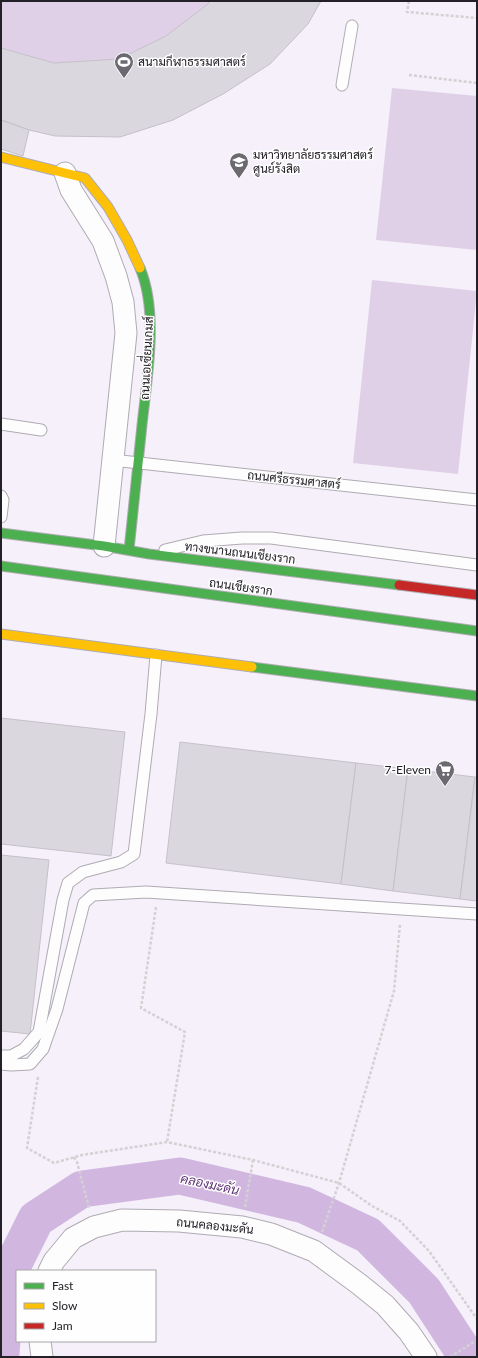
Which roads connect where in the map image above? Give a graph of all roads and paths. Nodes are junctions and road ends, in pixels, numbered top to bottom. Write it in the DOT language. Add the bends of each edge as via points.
graph roads {
  1 [pos="409,1"];
  2 [pos="477,18"];
  3 [pos="352,26"];
  4 [pos="409,75"];
  5 [pos="477,83"];
  6 [pos="342,85"];
  7 [pos="1,157"];
  8 [pos="65,173"];
  9 [pos="149,332"];
  10 [pos="126,333"];
  11 [pos="1,424"];
  12 [pos="41,430"];
  13 [pos="112,460"];
  14 [pos="138,462"];
  15 [pos="1,496"];
  16 [pos="477,500"];
  17 [pos="1,517"];
  18 [pos="1,533"];
  19 [pos="104,546"];
  20 [pos="129,550"];
  21 [pos="149,554"];
  22 [pos="477,565"];
  23 [pos="1,566"];
  24 [pos="477,595"];
  25 [pos="477,631"];
  26 [pos="1,634"];
  27 [pos="156,656"];
  28 [pos="477,696"];
  29 [pos="158,893"];
  30 [pos="401,909"];
  31 [pos="477,914"];
  32 [pos="43,1049"];
  33 [pos="1,1056"];
  34 [pos="1,1064"];
  35 [pos="167,1142"];
  36 [pos="74,1157"];
  37 [pos="253,1160"];
  38 [pos="339,1183"];
  39 [pos="245,1210"];
  40 [pos="90,1211"];
  41 [pos="320,1235"];
  42 [pos="50,1270"];
  43 [pos="477,1318"];
  44 [pos="477,1340"];
  45 [pos="40,1342"];
  46 [pos="42,1357"];
  47 [pos="426,1357"];
  48 [pos="450,1357"];
  1 -- 2 [label="path" via="407,12"];
  3 -- 6 [label="lane"];
  4 -- 5 [label="path"];
  7 -- 8 [label="street, ถนนเอเซี่ยนเกมส์"];
  8 -- 9 [label="street, ถนนเอเซี่ยนเกมส์" via="85,178 108,207 127,240 143,276 150,309"];
  8 -- 10 [label="street, ถนนเอเซี่ยนเกมส์" via="71,190 103,241 123,302"];
  9 -- 10 [label="street"];
  9 -- 14 [label="street, ถนนเอเซี่ยนเกมส์" via="149,362"];
  10 -- 13 [label="street, ถนนเอเซี่ยนเกมส์"];
  11 -- 12 [label="lane"];
  13 -- 14 [label="lane, ถนนศรีธรรมศาสตร์"];
  13 -- 19 [label="street, ถนนเอเซี่ยนเกมส์"];
  14 -- 16 [label="lane, ถนนศรีธรรมศาสตร์"];
  14 -- 20 [label="street, ถนนเอเซี่ยนเกมส์"];
  15 -- 17 [label="lane"];
  18 -- 19 [label="street, ทางขนานถนนเชียงราก"];
  19 -- 20 [label="street, ทางขนานถนนเชียงราก"];
  20 -- 21 [label="street, ทางขนานถนนเชียงราก"];
  21 -- 22 [label="lane" via="202,541 271,538"];
  21 -- 24 [label="street, ทางขนานถนนเชียงราก"];
  23 -- 25 [label="street, ถนนเชียงราก"];
  26 -- 27 [label="street"];
  27 -- 28 [label="street"];
  27 -- 33 [label="lane" via="134,854 121,862 83,872 68,883 39,1032 24,1049 11,1056"];
  29 -- 30 [label="lane"];
  29 -- 32 [label="lane" via="93,895 84,903 57,1009"];
  29 -- 35 [label="path" via="142,1008 185,1032"];
  30 -- 31 [label="lane"];
  30 -- 38 [label="path" via="394,991"];
  32 -- 34 [label="lane" via="30,1064"];
  32 -- 36 [label="path" via="27,1148 54,1163"];
  35 -- 36 [label="path"];
  35 -- 37 [label="path"];
  36 -- 40 [label="path"];
  37 -- 38 [label="path"];
  37 -- 39 [label="path"];
  38 -- 41 [label="path"];
  38 -- 43 [label="path" via="372,1206 400,1221 430,1251"];
  42 -- 47 [label="street, ถนนคลองมะดัน" via="73,1238 94,1228 122,1220 179,1221 242,1227 271,1234 314,1251 334,1265 385,1305 409,1332"];
  44 -- 48 [label="path"];
  45 -- 46 [label="street"];
}
